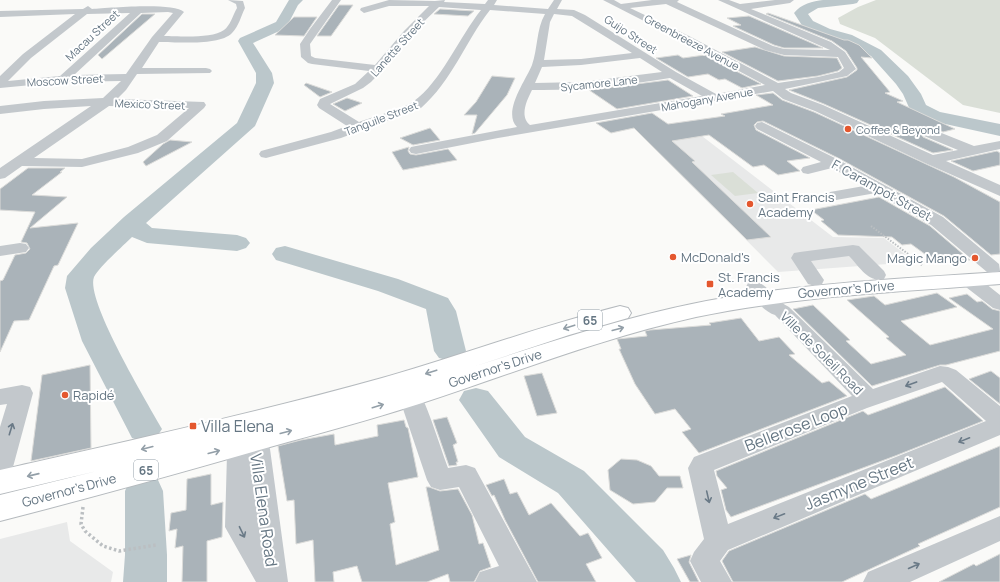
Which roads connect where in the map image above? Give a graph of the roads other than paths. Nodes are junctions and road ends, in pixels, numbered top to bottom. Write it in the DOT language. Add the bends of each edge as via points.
graph roads {
  1 [pos="101,0"];
  2 [pos="232,0"];
  3 [pos="337,0"];
  4 [pos="559,0"];
  5 [pos="607,0"];
  6 [pos="669,0"];
  7 [pos="722,0"];
  8 [pos="788,0"];
  9 [pos="439,2"];
  10 [pos="490,3"];
  11 [pos="44,4"];
  12 [pos="622,6"];
  13 [pos="738,7"];
  14 [pos="138,10"];
  15 [pos="364,10"];
  16 [pos="551,10"];
  17 [pos="86,11"];
  18 [pos="31,13"];
  19 [pos="0,14"];
  20 [pos="156,39"];
  21 [pos="841,54"];
  22 [pos="641,55"];
  23 [pos="538,64"];
  24 [pos="378,69"];
  25 [pos="206,71"];
  26 [pos="132,74"];
  27 [pos="672,74"];
  28 [pos="63,79"];
  29 [pos="0,83"];
  30 [pos="527,86"];
  31 [pos="775,87"];
  32 [pos="713,98"];
  33 [pos="106,102"];
  34 [pos="0,110"];
  35 [pos="356,126"];
  36 [pos="762,126"];
  37 [pos="528,129"];
  38 [pos="929,133"];
  39 [pos="1000,145"];
  40 [pos="416,150"];
  41 [pos="971,150"];
  42 [pos="266,154"];
  43 [pos="930,160"];
  44 [pos="20,162"];
  45 [pos="834,163"];
  46 [pos="808,170"];
  47 [pos="0,175"];
  48 [pos="879,188"];
  49 [pos="1000,191"];
  50 [pos="836,195"];
  51 [pos="20,248"];
  52 [pos="0,251"];
  53 [pos="998,271"];
  54 [pos="877,275"];
  55 [pos="816,280"];
  56 [pos="969,280"];
  57 [pos="765,298"];
  58 [pos="1000,304"];
  59 [pos="407,389"];
  60 [pos="0,397"];
  61 [pos="864,401"];
  62 [pos="1000,419"];
  63 [pos="1000,425"];
  64 [pos="246,433"];
  65 [pos="0,467"];
  66 [pos="112,468"];
  67 [pos="0,482"];
  68 [pos="0,508"];
  69 [pos="1000,528"];
  70 [pos="718,541"];
  71 [pos="520,578"];
  72 [pos="273,582"];
  73 [pos="490,582"];
  74 [pos="717,582"];
  75 [pos="878,582"];
  1 -- 17 [label="street"];
  2 -- 20 [label="street" via="240,3 241,8 227,33 203,39"];
  3 -- 24 [label="street" via="305,44 306,57"];
  4 -- 16 [label="street"];
  5 -- 12 [label="street, Greenbreeze Avenue"];
  6 -- 12 [label="street"];
  6 -- 21 [label="street" via="769,48 784,52"];
  7 -- 13 [label="street"];
  8 -- 13 [label="street" via="761,6"];
  9 -- 10 [label="street, Guijo Street"];
  9 -- 15 [label="street, Guijo Street" via="388,3"];
  9 -- 24 [label="street, Lanette Street" via="407,33"];
  10 -- 16 [label="street, Guijo Street"];
  10 -- 35 [label="street, Tanguile Street" via="469,31 450,66 425,99 417,105"];
  11 -- 18 [label="street"];
  12 -- 31 [label="street, Greenbreeze Avenue"];
  13 -- 21 [label="street" via="827,44"];
  14 -- 17 [label="street"];
  14 -- 20 [label="street" via="169,9 179,12"];
  14 -- 28 [label="street, Macau Street"];
  16 -- 22 [label="street, Guijo Street" via="578,15"];
  16 -- 23 [label="street" via="545,22"];
  17 -- 18 [label="street"];
  17 -- 29 [label="street" via="27,56"];
  18 -- 19 [label="street"];
  20 -- 26 [label="street"];
  21 -- 31 [label="street, Mahogany Avenue" via="847,60 850,69 843,74"];
  22 -- 23 [label="street" via="575,63"];
  22 -- 27 [label="street, Guijo Street"];
  23 -- 30 [label="street"];
  24 -- 35 [label="street, Lanette Street" via="359,86 324,102 323,105"];
  25 -- 26 [label="street, Moscow Street"];
  26 -- 28 [label="street, Moscow Street"];
  26 -- 33 [label="street" via="122,88"];
  27 -- 30 [label="street, Sycamore Lane" via="582,87"];
  27 -- 32 [label="street, Guijo Street"];
  28 -- 29 [label="street, Moscow Street"];
  30 -- 37 [label="street" via="520,102 518,117 520,123"];
  31 -- 32 [label="street, Mahogany Avenue"];
  31 -- 43 [label="street, Greenbreeze Avenue" via="786,96 819,108"];
  32 -- 37 [label="street, Mahogany Avenue"];
  33 -- 34 [label="street, Mexico Street"];
  33 -- 44 [label="street"];
  33 -- 44 [label="street, Mexico Street" via="200,105 162,138 133,150 82,163"];
  35 -- 42 [label="street, Tanguile Street" via="336,135"];
  36 -- 45 [label="street, F. Carampot Street"];
  37 -- 40 [label="street, Mahogany Avenue"];
  38 -- 41 [label="street"];
  39 -- 41 [label="street"];
  41 -- 43 [label="street"];
  43 -- 49 [label="street, Greenbreeze Avenue"];
  44 -- 47 [label="street"];
  45 -- 46 [label="street"];
  45 -- 48 [label="street, F. Carampot Street"];
  48 -- 50 [label="street"];
  48 -- 53 [label="street, F. Carampot Street" via="937,221"];
  51 -- 52 [label="street"];
  53 -- 54 [label="main road, Governor's Drive / 65"];
  53 -- 56 [label="main road, Governor's Drive / 65"];
  54 -- 55 [label="main road, Governor's Drive / 65"];
  54 -- 55 [label="street" via="853,250 800,257"];
  55 -- 57 [label="main road, Governor's Drive / 65"];
  56 -- 57 [label="main road, Governor's Drive / 65" via="844,288"];
  56 -- 58 [label="street"];
  57 -- 59 [label="main road, Governor's Drive / 65" via="650,306 588,321"];
  57 -- 61 [label="street, Ville de Soleil Road" via="774,313"];
  59 -- 64 [label="main road, Governor's Drive / 65"];
  59 -- 71 [label="street" via="440,480 466,475"];
  65 -- 60 [label="street, one-way" via="22,393"];
  62 -- 61 [label="street, Bellerose Loop, one-way" via="948,374"];
  61 -- 70 [label="street, Bellerose Loop, one-way" via="703,464 701,468"];
  63 -- 70 [label="street, Jasmyne Street, one-way"];
  64 -- 66 [label="main road, Governor's Drive / 65"];
  64 -- 72 [label="street, Villa Elena Road" via="239,454 239,527"];
  66 -- 67 [label="main road, Governor's Drive / 65, one-way"];
  66 -- 68 [label="main road, Governor's Drive / 65"];
  75 -- 69 [label="street, one-way"];
  70 -- 74 [label="street" via="704,561"];
  71 -- 73 [label="street"];
}
